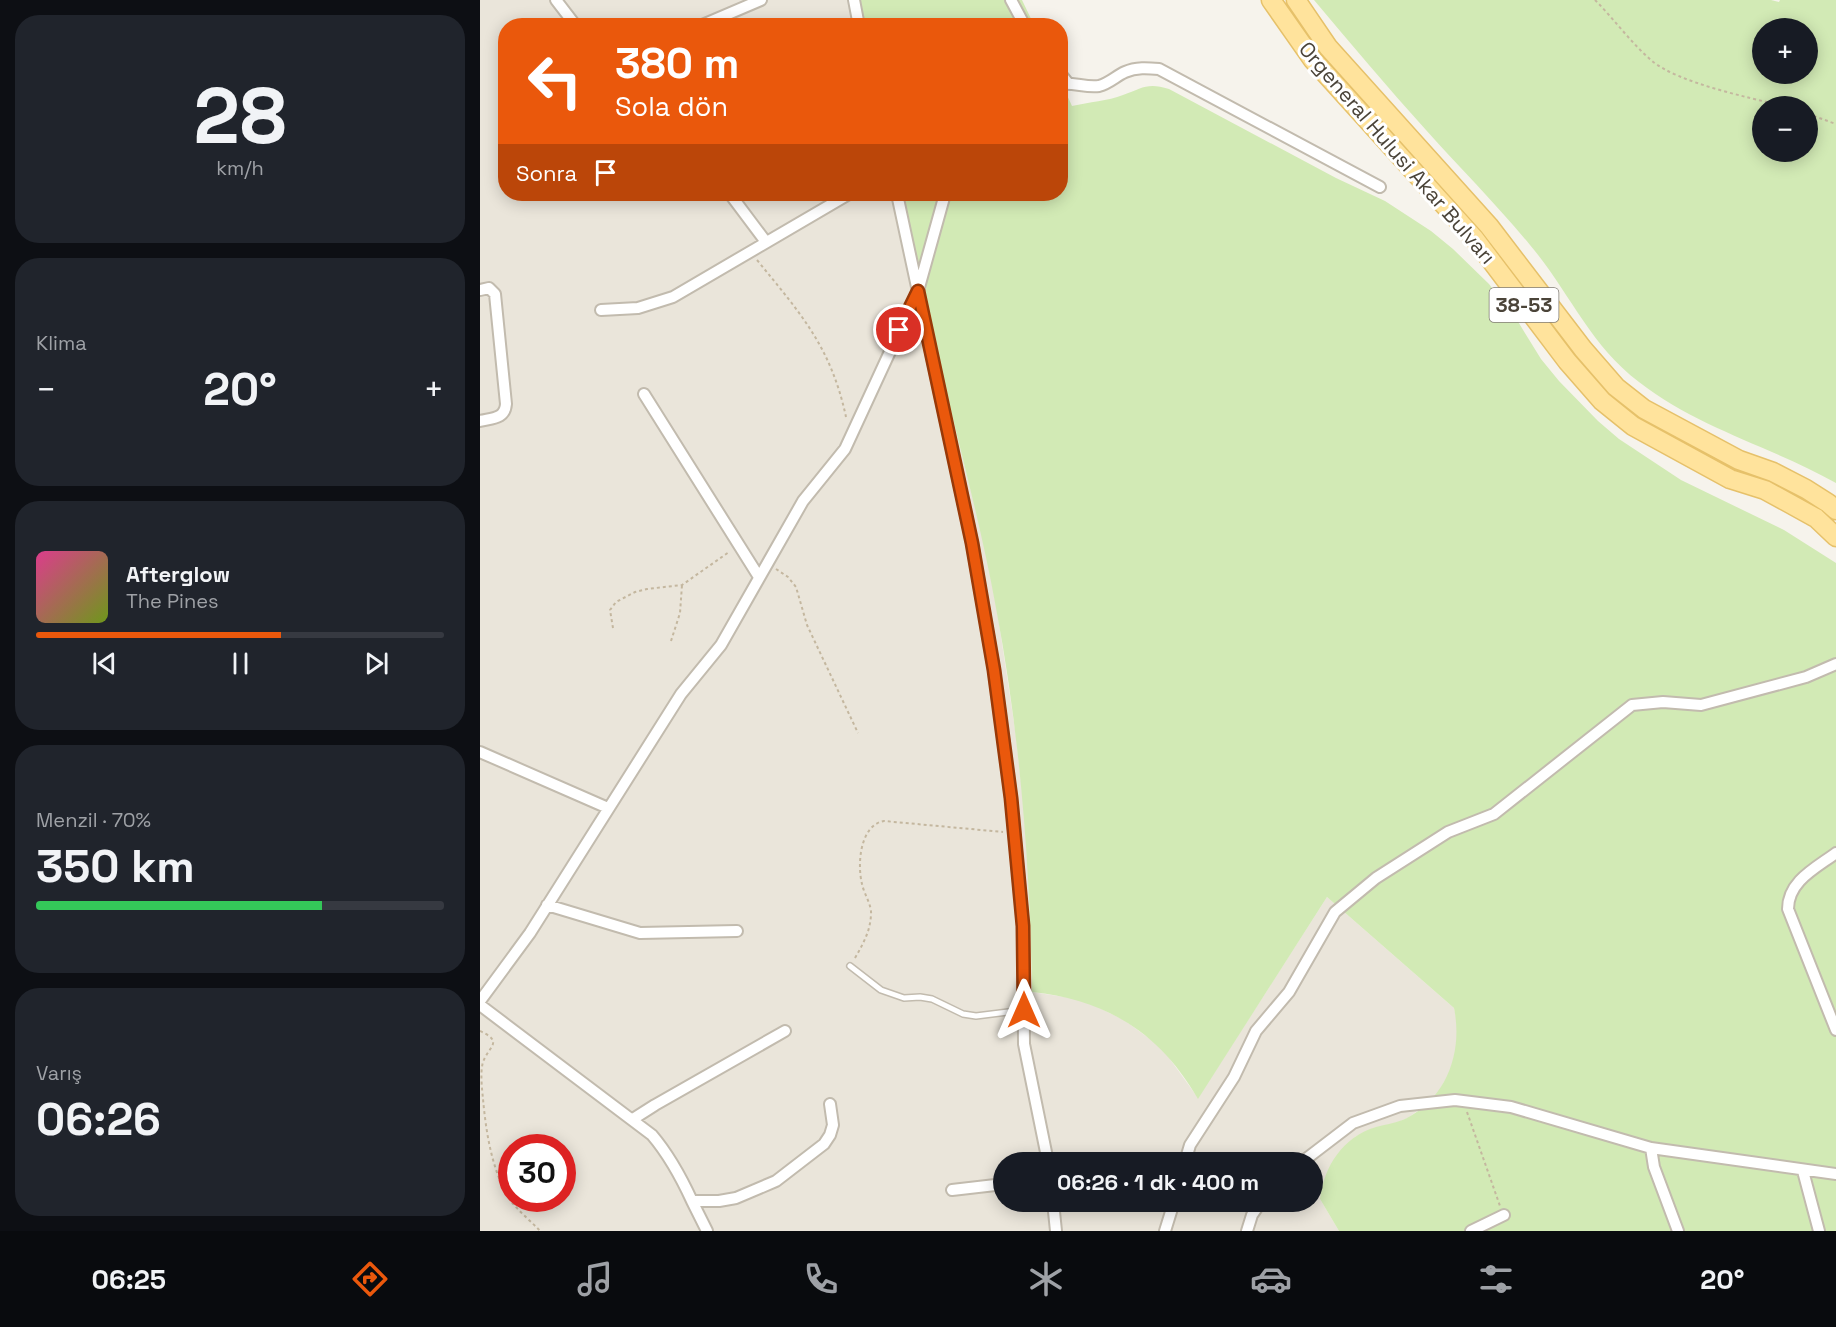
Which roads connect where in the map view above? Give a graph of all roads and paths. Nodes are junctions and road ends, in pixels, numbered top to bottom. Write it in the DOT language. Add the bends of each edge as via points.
graph roads {
  1 [pos="556,0"];
  2 [pos="761,0"];
  3 [pos="854,0"];
  4 [pos="1011,0"];
  5 [pos="1271,0"];
  6 [pos="1296,0"];
  7 [pos="1594,0"];
  8 [pos="570,18"];
  9 [pos="719,18"];
  10 [pos="858,18"];
  11 [pos="1021,18"];
  12 [pos="1068,85"];
  13 [pos="1752,97"];
  14 [pos="1818,118"];
  15 [pos="1836,124"];
  16 [pos="1380,187"];
  17 [pos="735,201"];
  18 [pos="837,201"];
  19 [pos="899,201"];
  20 [pos="943,201"];
  21 [pos="766,242"];
  22 [pos="749,252"];
  23 [pos="480,290"];
  24 [pos="918,291"];
  25 [pos="601,310"];
  26 [pos="644,394"];
  27 [pos="480,421"];
  28 [pos="849,438"];
  29 [pos="1836,510"];
  30 [pos="1836,537"];
  31 [pos="739,546"];
  32 [pos="765,566"];
  33 [pos="759,577"];
  34 [pos="682,585"];
  35 [pos="613,628"];
  36 [pos="671,641"];
  37 [pos="1836,664"];
  38 [pos="858,733"];
  39 [pos="480,752"];
  40 [pos="608,808"];
  41 [pos="1015,833"];
  42 [pos="1836,853"];
  43 [pos="547,905"];
  44 [pos="737,931"];
  45 [pos="850,966"];
  46 [pos="480,1003"];
  47 [pos="1024,1010"];
  48 [pos="1836,1030"];
  49 [pos="480,1031"];
  50 [pos="785,1031"];
  51 [pos="1464,1101"];
  52 [pos="830,1104"];
  53 [pos="633,1119"];
  54 [pos="1651,1148"];
  55 [pos="1046,1152"];
  56 [pos="1188,1152"];
  57 [pos="1315,1152"];
  58 [pos="1803,1171"];
  59 [pos="1836,1174"];
  60 [pos="993,1185"];
  61 [pos="952,1190"];
  62 [pos="692,1201"];
  63 [pos="1054,1212"];
  64 [pos="1171,1212"];
  65 [pos="1254,1212"];
  66 [pos="1504,1215"];
  67 [pos="540,1231"];
  68 [pos="707,1231"];
  69 [pos="1056,1231"];
  70 [pos="1165,1231"];
  71 [pos="1247,1231"];
  72 [pos="1471,1231"];
  73 [pos="1678,1231"];
  74 [pos="1819,1231"];
  1 -- 8 [label="street"];
  2 -- 9 [label="street"];
  3 -- 10 [label="street"];
  4 -- 11 [label="street"];
  5 -- 30 [label="main road, Orgeneral Hulusi Akar Bulvarı / 38-53" via="1313,60 1474,238 1602,401 1633,426 1730,479 1765,490 1816,518"];
  6 -- 29 [label="main road, Orgeneral Hulusi Akar Bulvarı / 38-53" via="1328,48 1489,226 1616,387 1644,409 1739,460 1773,472"];
  7 -- 13 [label="path" via="1661,67 1680,77"];
  12 -- 16 [label="street" via="1100,86 1125,72 1159,69"];
  14 -- 15 [label="path"];
  17 -- 21 [label="street"];
  18 -- 21 [label="street"];
  19 -- 24 [label="street"];
  20 -- 24 [label="street"];
  21 -- 22 [label="street"];
  22 -- 25 [label="street" via="673,297 638,308"];
  22 -- 28 [label="path" via="803,317 823,350 843,402"];
  23 -- 27 [label="street" via="489,288 495,294 506,407 500,416"];
  24 -- 28 [label="street"];
  24 -- 41 [label="street" via="972,543 994,670"];
  26 -- 31 [label="street"];
  28 -- 32 [label="street" via="803,501"];
  31 -- 33 [label="street"];
  31 -- 34 [label="path"];
  32 -- 33 [label="street"];
  32 -- 38 [label="path" via="781,572 796,587 807,626"];
  33 -- 40 [label="street" via="721,645 681,694"];
  34 -- 35 [label="path" via="647,589 616,602 610,610"];
  34 -- 36 [label="path" via="680,613"];
  37 -- 56 [label="street" via="1806,677 1701,705 1632,705 1494,814 1449,832 1376,878 1335,912 1288,992 1256,1031 1234,1077"];
  39 -- 40 [label="street"];
  40 -- 43 [label="street"];
  41 -- 45 [label="path" via="884,820 873,825 860,858 861,882 872,912 868,935"];
  41 -- 47 [label="street" via="1023,926"];
  42 -- 48 [label="street" via="1797,882 1788,899 1788,909"];
  43 -- 44 [label="street" via="640,933"];
  43 -- 46 [label="street"];
  45 -- 47 [label="lane" via="881,990 904,998 926,997 963,1014"];
  46 -- 53 [label="street"];
  47 -- 55 [label="street" via="1024,1044"];
  49 -- 67 [label="path" via="493,1041 482,1064 482,1086 494,1160 512,1202"];
  50 -- 53 [label="street"];
  51 -- 54 [label="street" via="1511,1107"];
  51 -- 57 [label="street" via="1400,1106 1353,1123"];
  51 -- 66 [label="path"];
  52 -- 62 [label="street" via="833,1125 824,1144 776,1181 736,1198"];
  53 -- 62 [label="street" via="665,1150"];
  54 -- 58 [label="street"];
  54 -- 73 [label="street" via="1654,1167"];
  58 -- 59 [label="street"];
  58 -- 74 [label="street"];
  60 -- 61 [label="street"];
  62 -- 68 [label="street"];
  63 -- 69 [label="street"];
  64 -- 70 [label="street"];
  65 -- 71 [label="street"];
  66 -- 72 [label="street"];
}
